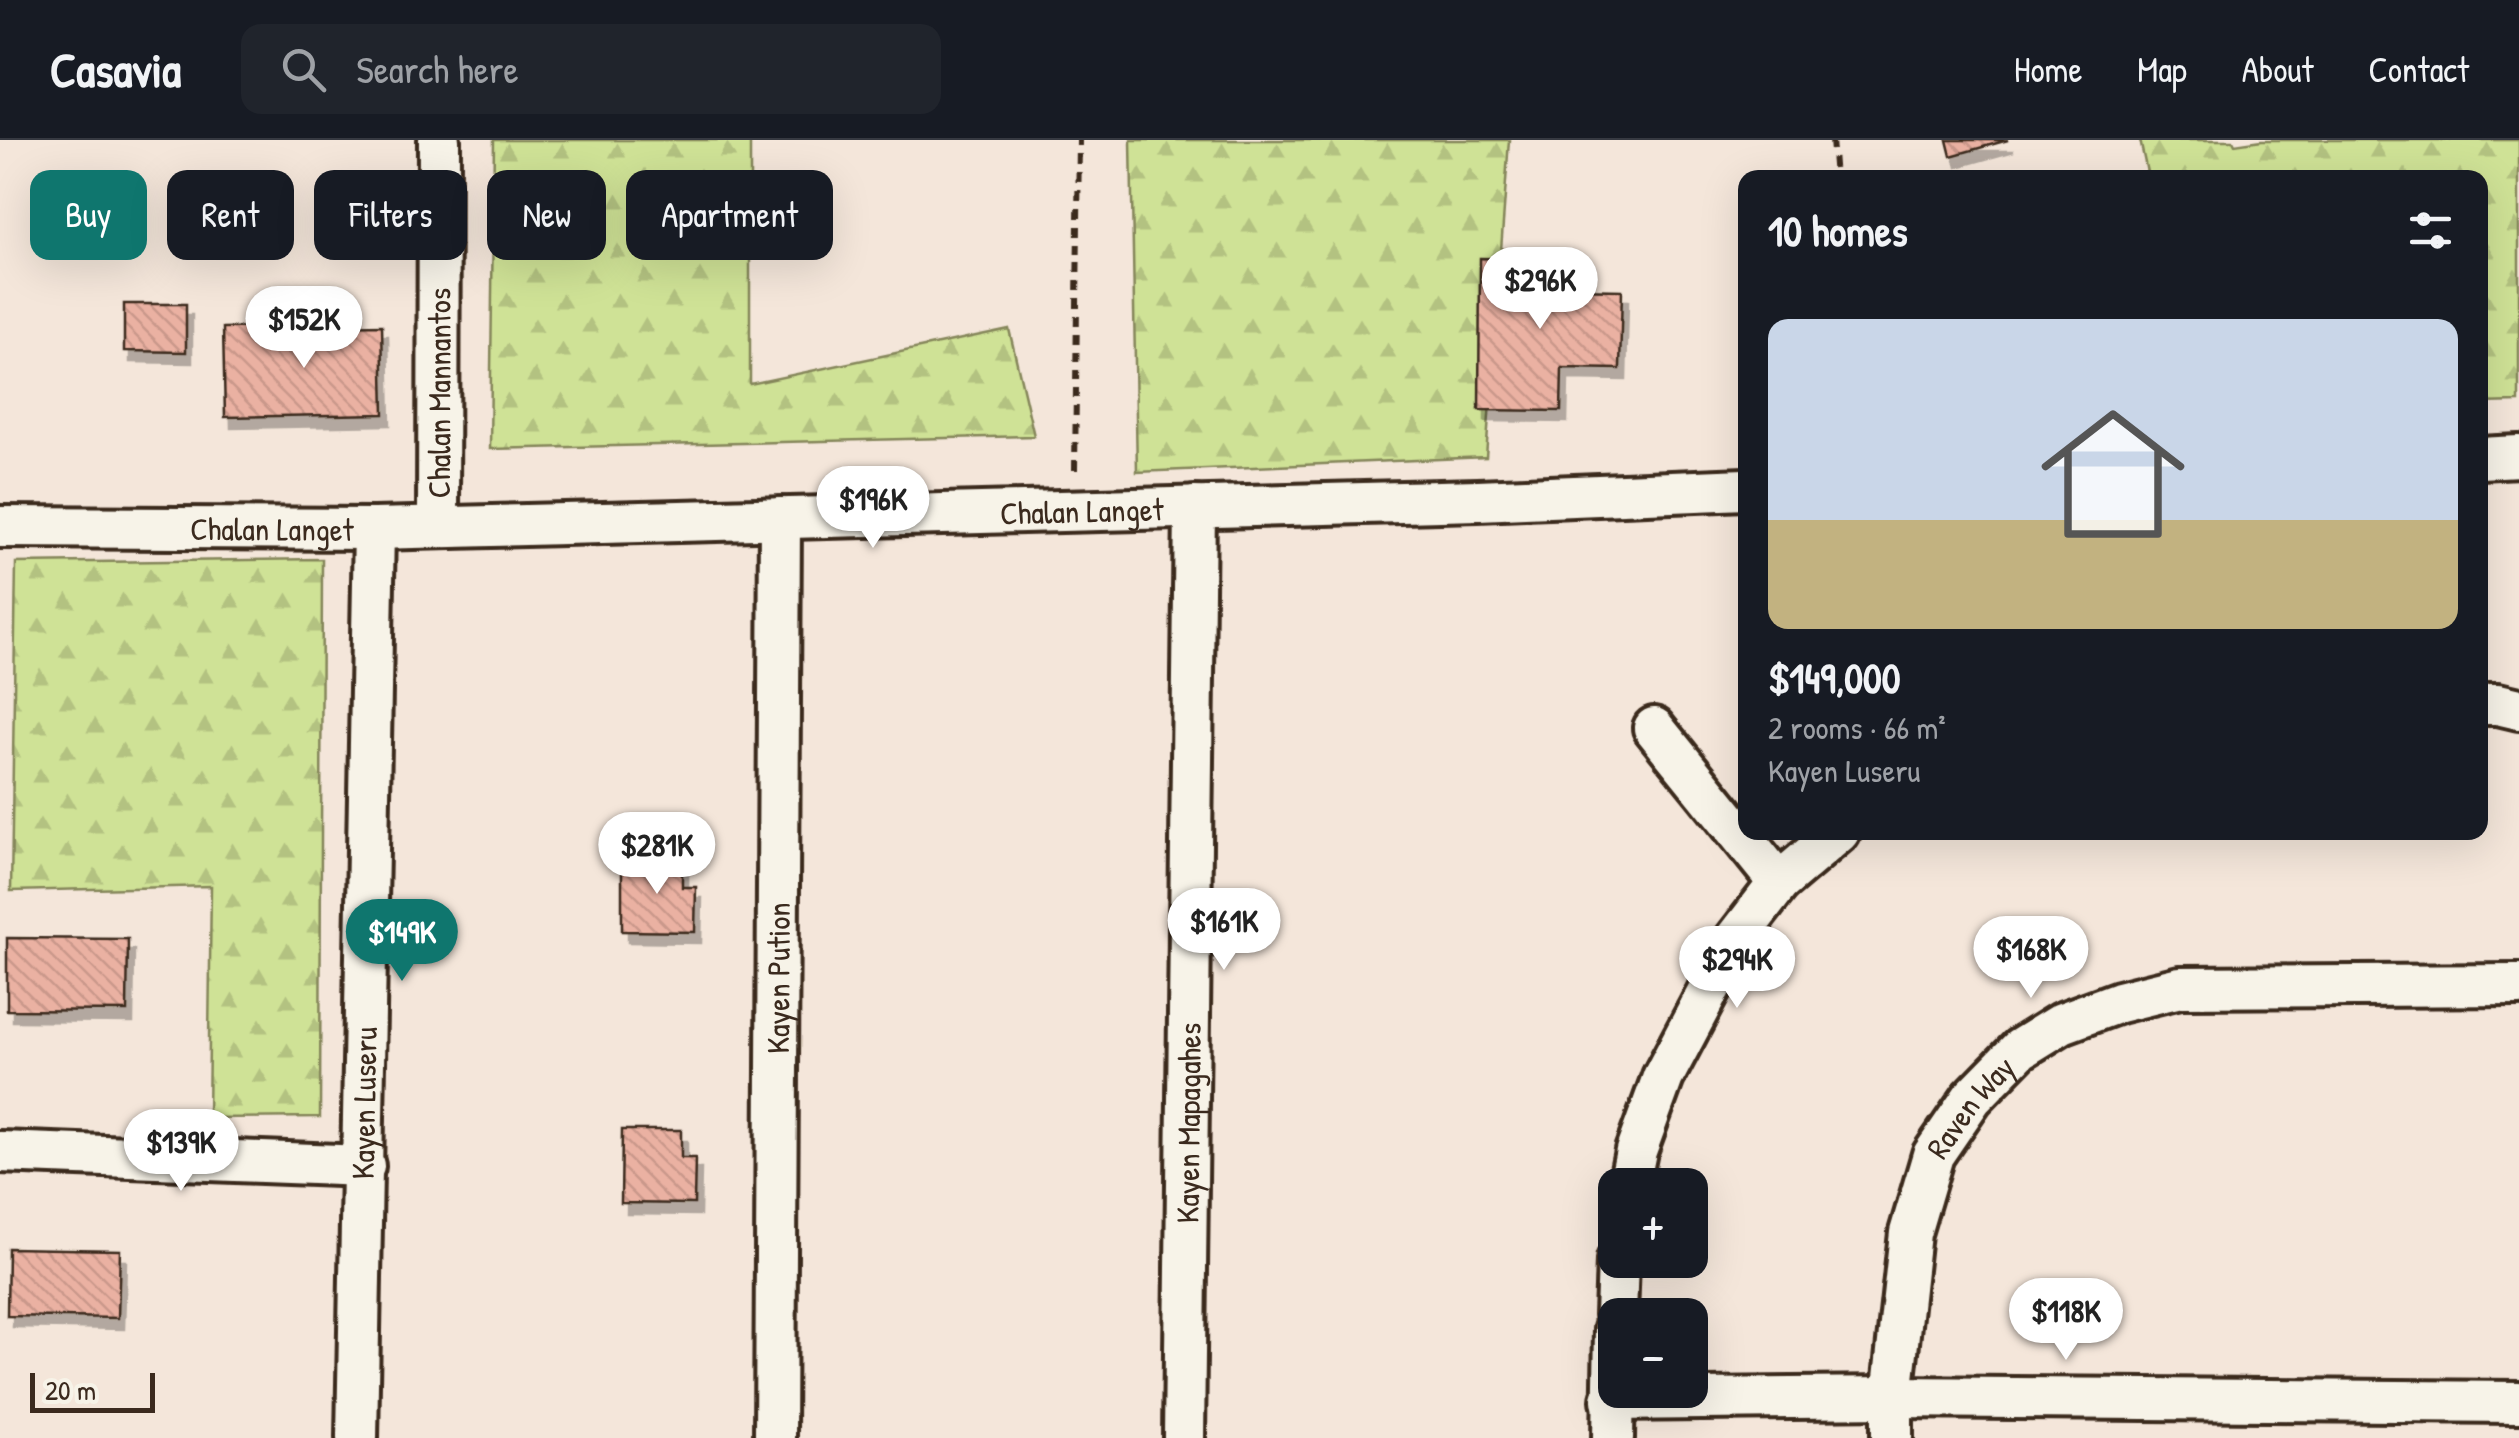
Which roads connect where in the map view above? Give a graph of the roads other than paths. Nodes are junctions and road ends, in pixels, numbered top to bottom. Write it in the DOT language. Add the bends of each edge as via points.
graph roads {
  1 [pos="439,140"];
  2 [pos="2519,456"];
  3 [pos="2488,458"];
  4 [pos="1738,489"];
  5 [pos="1195,507"];
  6 [pos="780,518"];
  7 [pos="438,524"];
  8 [pos="0,528"];
  9 [pos="374,529"];
  10 [pos="2488,705"];
  11 [pos="2519,709"];
  12 [pos="1654,728"];
  13 [pos="1738,832"];
  14 [pos="1744,840"];
  15 [pos="1830,840"];
  16 [pos="1779,883"];
  17 [pos="2519,986"];
  18 [pos="0,1152"];
  19 [pos="364,1166"];
  20 [pos="1633,1168"];
  21 [pos="1892,1397"];
  22 [pos="2519,1402"];
  23 [pos="1613,1419"];
  24 [pos="356,1438"];
  25 [pos="775,1438"];
  26 [pos="1184,1438"];
  27 [pos="1892,1438"];
  1 -- 7 [label="street, Chalan Mannantos"];
  2 -- 3 [label="street"];
  4 -- 5 [label="street, Chalan Langet"];
  5 -- 6 [label="street, Chalan Langet"];
  5 -- 26 [label="street, Kayen Mapagahes"];
  6 -- 7 [label="street, Chalan Langet"];
  6 -- 25 [label="street, Kayen Pution"];
  7 -- 9 [label="street, Chalan Langet"];
  8 -- 9 [label="street, Chalan Langet"];
  9 -- 19 [label="street, Kayen Luseru"];
  10 -- 11 [label="street"];
  12 -- 13 [label="street"];
  14 -- 16 [label="street"];
  15 -- 16 [label="street"];
  16 -- 20 [label="street" via="1736,939 1663,1078"];
  17 -- 21 [label="street, Raven Way" via="2180,987 2062,1023 2020,1049 1972,1098 1934,1155 1910,1233"];
  18 -- 19 [label="street"];
  19 -- 24 [label="street, Kayen Luseru"];
  21 -- 22 [label="street"];
  21 -- 23 [label="street"];
  21 -- 27 [label="street, Raven Way"];
}
